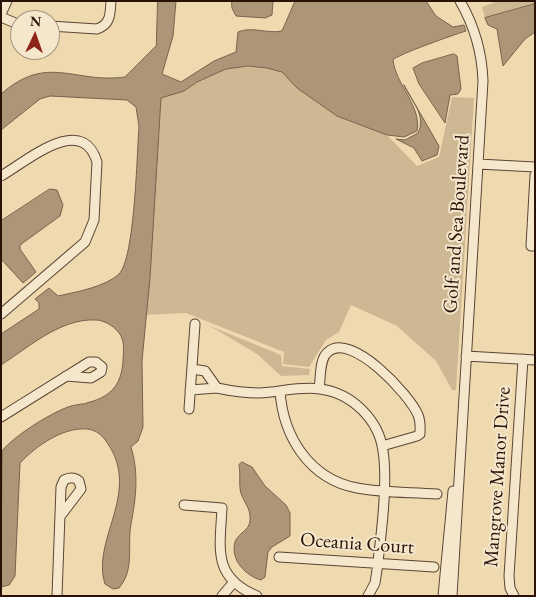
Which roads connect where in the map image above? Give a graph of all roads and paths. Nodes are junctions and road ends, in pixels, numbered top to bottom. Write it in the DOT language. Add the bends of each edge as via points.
graph roads {
  1 [pos="8,1"];
  2 [pos="111,1"];
  3 [pos="460,1"];
  4 [pos="1,15"];
  5 [pos="60,26"];
  6 [pos="478,164"];
  7 [pos="535,167"];
  8 [pos="535,175"];
  9 [pos="1,176"];
  10 [pos="535,246"];
  11 [pos="1,314"];
  12 [pos="195,324"];
  13 [pos="466,356"];
  14 [pos="523,359"];
  15 [pos="535,360"];
  16 [pos="192,369"];
  17 [pos="66,376"];
  18 [pos="218,388"];
  19 [pos="319,388"];
  20 [pos="190,390"];
  21 [pos="280,391"];
  22 [pos="189,409"];
  23 [pos="1,417"];
  24 [pos="382,446"];
  25 [pos="460,454"];
  26 [pos="383,491"];
  27 [pos="437,494"];
  28 [pos="184,505"];
  29 [pos="62,514"];
  30 [pos="279,557"];
  31 [pos="378,563"];
  32 [pos="434,567"];
  33 [pos="233,583"];
  34 [pos="57,596"];
  35 [pos="222,596"];
  36 [pos="257,596"];
  37 [pos="368,596"];
  38 [pos="443,596"];
  39 [pos="452,596"];
  40 [pos="514,596"];
  1 -- 4 [label="street"];
  2 -- 5 [label="street" via="108,22 104,26"];
  3 -- 6 [label="street, Golf and Sea Boulevard" via="471,20 482,61"];
  6 -- 7 [label="street"];
  6 -- 13 [label="street, Golf and Sea Boulevard"];
  8 -- 10 [label="street" via="531,246"];
  9 -- 11 [label="street" via="65,140 77,140 88,146 97,162 94,220 85,242"];
  12 -- 16 [label="street"];
  13 -- 14 [label="street"];
  13 -- 25 [label="street, Golf and Sea Boulevard"];
  14 -- 15 [label="street"];
  14 -- 40 [label="street, Mangrove Manor Drive" via="509,576"];
  16 -- 18 [label="street" via="205,371"];
  16 -- 20 [label="street"];
  17 -- 23 [label="street"];
  18 -- 20 [label="street"];
  18 -- 21 [label="street" via="238,392"];
  19 -- 21 [label="street"];
  19 -- 24 [label="street" via="348,398 366,413 378,431"];
  19 -- 24 [label="street" via="324,356 337,347 355,353 385,372 412,403 420,434"];
  20 -- 22 [label="street"];
  21 -- 26 [label="street" via="282,413 291,438 314,467 345,484"];
  24 -- 26 [label="street"];
  25 -- 38 [label="street, Golf and Sea Boulevard" via="448,533"];
  25 -- 39 [label="street, Golf and Sea Boulevard"];
  26 -- 27 [label="street"];
  26 -- 31 [label="street"];
  28 -- 33 [label="street" via="222,508 220,556"];
  29 -- 34 [label="street"];
  30 -- 31 [label="street, Oceania Court"];
  31 -- 32 [label="street, Oceania Court"];
  31 -- 37 [label="street" via="375,583"];
  33 -- 35 [label="street"];
  33 -- 36 [label="street"];
}
